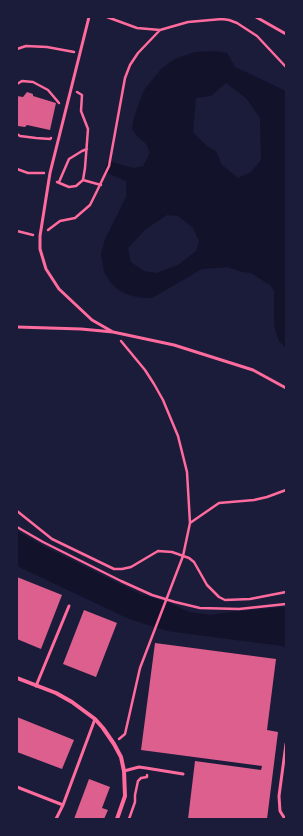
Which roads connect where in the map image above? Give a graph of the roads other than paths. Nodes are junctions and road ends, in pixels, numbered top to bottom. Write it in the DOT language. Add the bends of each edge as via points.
graph roads {
  1 [pos="89,17"];
  2 [pos="256,17"];
  3 [pos="286,34"];
  4 [pos="17,327"];
  5 [pos="113,332"];
  6 [pos="286,388"];
  7 [pos="69,606"];
  8 [pos="17,678"];
  9 [pos="36,686"];
  10 [pos="95,719"];
  11 [pos="286,744"];
  12 [pos="124,772"];
  13 [pos="183,774"];
  14 [pos="17,787"];
  15 [pos="63,805"];
  16 [pos="56,819"];
  17 [pos="117,819"];
  18 [pos="285,819"];
  1 -- 5 [label="lane" via="50,173 40,249 46,269 59,289 92,320"];
  2 -- 3 [label="lane"];
  4 -- 5 [label="lane"];
  5 -- 6 [label="lane" via="174,345 210,356 253,370"];
  7 -- 9 [label="lane"];
  8 -- 9 [label="street"];
  9 -- 10 [label="street" via="72,702"];
  10 -- 12 [label="street" via="114,744"];
  10 -- 15 [label="lane"];
  11 -- 18 [label="lane" via="279,796 280,811"];
  12 -- 13 [label="lane" via="146,768"];
  12 -- 17 [label="street" via="125,796"];
  14 -- 15 [label="lane"];
  15 -- 16 [label="lane"];
}
